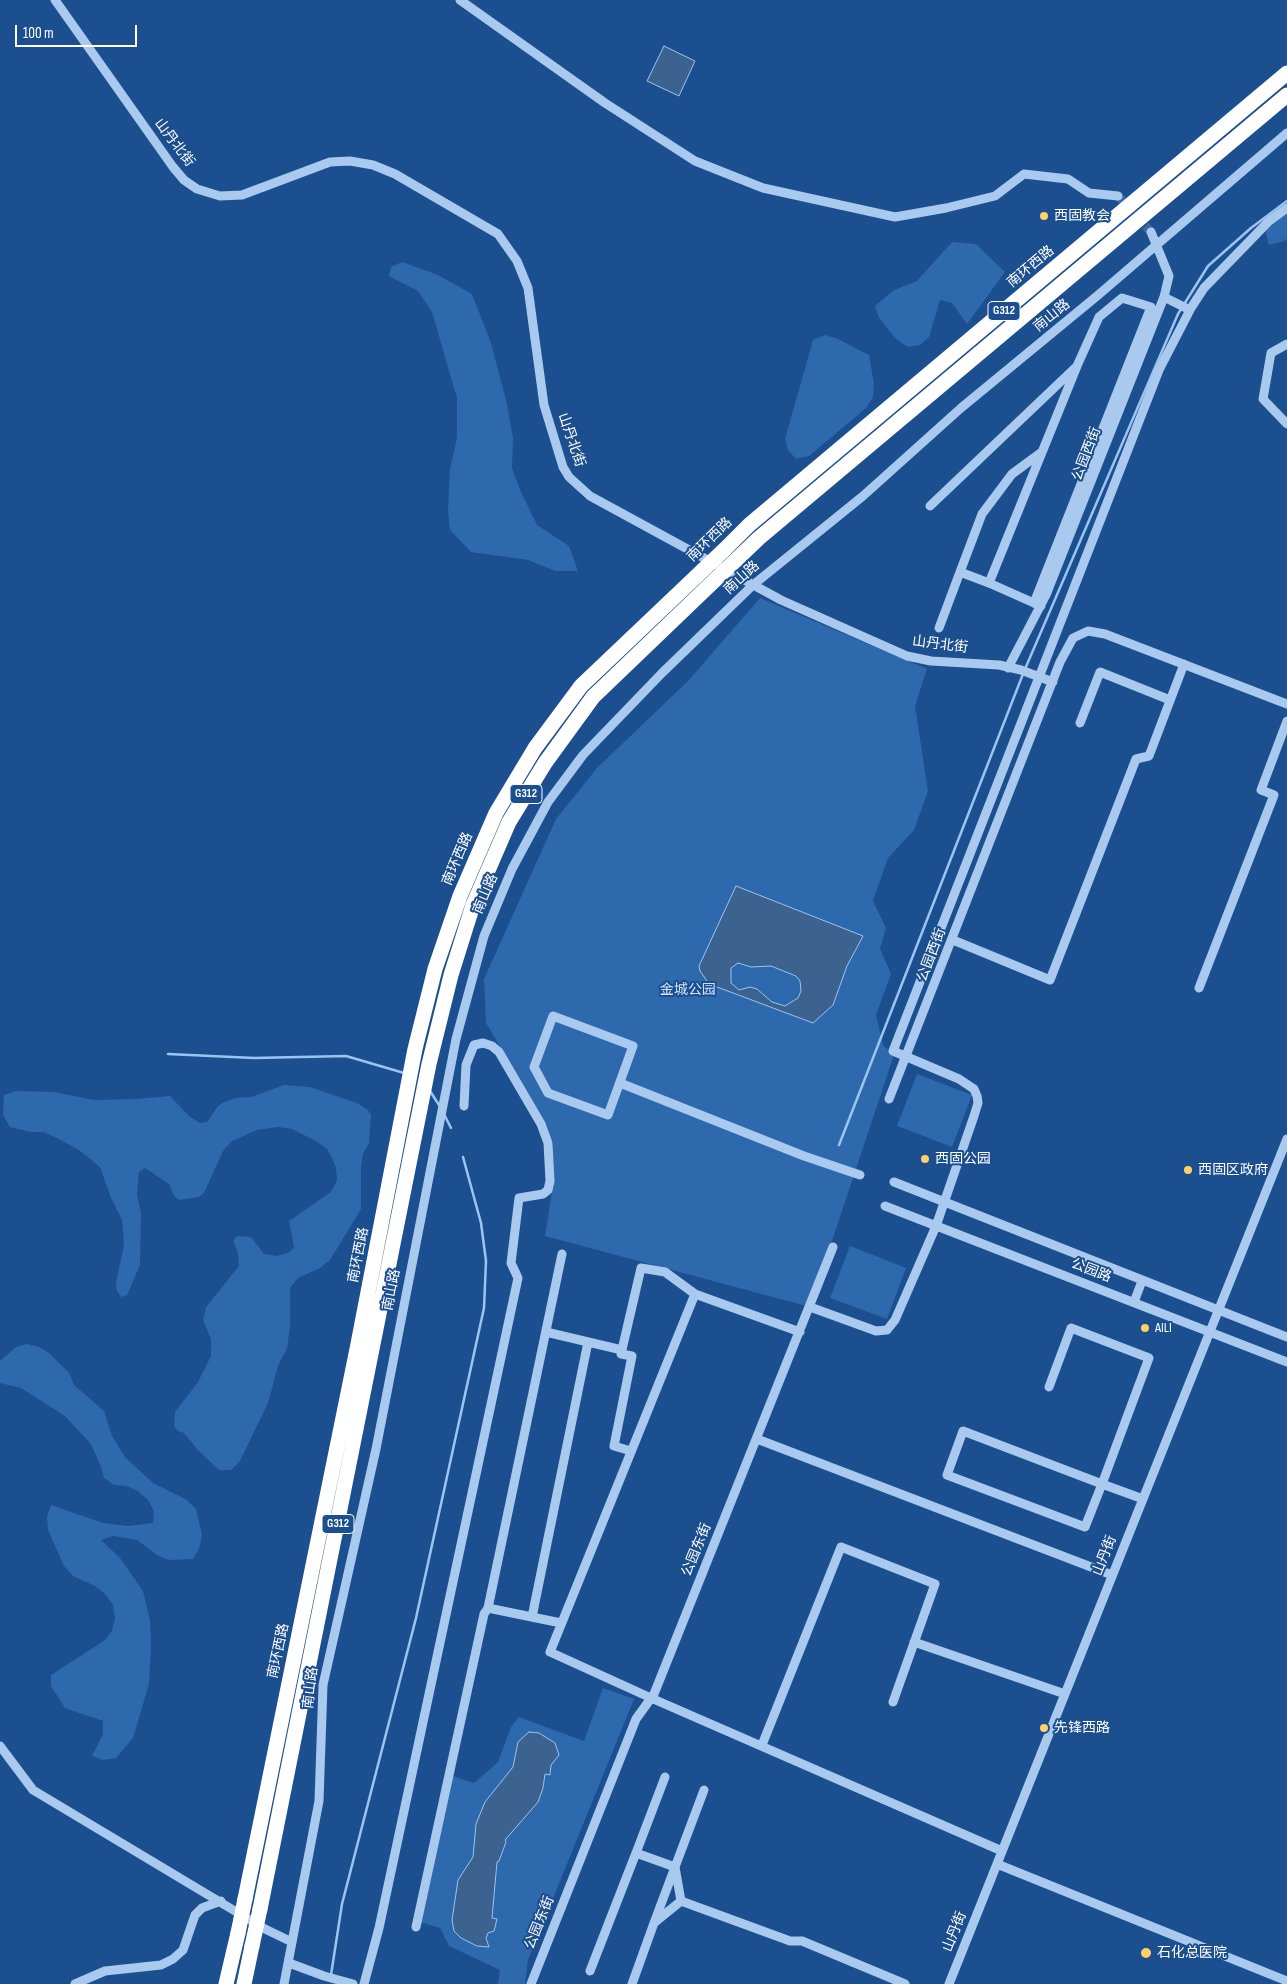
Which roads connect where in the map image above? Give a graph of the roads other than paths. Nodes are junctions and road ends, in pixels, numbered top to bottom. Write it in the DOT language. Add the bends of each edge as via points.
graph roads {
  1 [pos="55,0"];
  2 [pos="460,0"];
  3 [pos="1287,73"];
  4 [pos="1287,95"];
  5 [pos="1287,133"];
  6 [pos="1118,196"];
  7 [pos="1287,208"];
  8 [pos="1151,232"];
  9 [pos="1158,245"];
  10 [pos="1168,299"];
  11 [pos="1188,309"];
  12 [pos="1287,344"];
  13 [pos="1077,366"];
  14 [pos="1287,424"];
  15 [pos="1042,452"];
  16 [pos="930,506"];
  17 [pos="960,572"];
  18 [pos="989,583"];
  19 [pos="752,585"];
  20 [pos="1038,605"];
  21 [pos="939,628"];
  22 [pos="1184,664"];
  23 [pos="1008,668"];
  24 [pos="1037,677"];
  25 [pos="1053,682"];
  26 [pos="1170,700"];
  27 [pos="1287,704"];
  28 [pos="1287,721"];
  29 [pos="1080,723"];
  30 [pos="952,940"];
  31 [pos="1199,988"];
  32 [pos="907,1057"];
  33 [pos="451,1061"];
  34 [pos="466,1065"];
  35 [pos="620,1083"];
  36 [pos="889,1099"];
  37 [pos="464,1106"];
  38 [pos="1287,1139"];
  39 [pos="860,1175"];
  40 [pos="894,1182"];
  41 [pos="945,1203"];
  42 [pos="885,1206"];
  43 [pos="936,1226"];
  44 [pos="833,1247"];
  45 [pos="562,1254"];
  46 [pos="1142,1280"];
  47 [pos="695,1294"];
  48 [pos="1134,1302"];
  49 [pos="810,1307"];
  50 [pos="1219,1311"];
  51 [pos="1211,1331"];
  52 [pos="546,1332"];
  53 [pos="800,1332"];
  54 [pos="1287,1337"];
  55 [pos="588,1342"];
  56 [pos="622,1350"];
  57 [pos="1287,1362"];
  58 [pos="1049,1387"];
  59 [pos="757,1439"];
  60 [pos="631,1451"];
  61 [pos="1102,1484"];
  62 [pos="1143,1499"];
  63 [pos="1112,1575"];
  64 [pos="488,1608"];
  65 [pos="532,1617"];
  66 [pos="561,1623"];
  67 [pos="914,1642"];
  68 [pos="1065,1694"];
  69 [pos="651,1698"];
  70 [pos="893,1702"];
  71 [pos="762,1745"];
  72 [pos="0,1746"];
  73 [pos="665,1777"];
  74 [pos="704,1790"];
  75 [pos="1002,1851"];
  76 [pos="636,1853"];
  77 [pos="997,1864"];
  78 [pos="675,1867"];
  79 [pos="222,1901"];
  80 [pos="681,1901"];
  81 [pos="654,1923"];
  82 [pos="416,1928"];
  83 [pos="292,1942"];
  84 [pos="289,1963"];
  85 [pos="590,1971"];
  86 [pos="1287,1981"];
  87 [pos="75,1984"];
  88 [pos="226,1984"];
  89 [pos="244,1984"];
  90 [pos="284,1984"];
  91 [pos="352,1984"];
  92 [pos="364,1984"];
  93 [pos="532,1984"];
  94 [pos="632,1984"];
  95 [pos="905,1984"];
  96 [pos="949,1984"];
  1 -- 19 [label="street, 山丹北街" via="174,167 197,189 220,196 242,195 330,162 350,161 395,174 498,234 517,262 528,288 544,405 569,477 590,496"];
  2 -- 6 [label="street" via="605,103 695,161 763,188 895,217 995,196 1024,174 1068,179 1088,193"];
  3 -- 88 [label="highway, 南环西路 / G312, bridge" via="756,519 580,686 535,748 496,813 460,896 435,969 415,1049"];
  4 -- 89 [label="highway, G312, bridge" via="736,560 593,697 545,763 509,822 473,906 451,975 429,1064"];
  5 -- 9 [label="street, 南山路"];
  7 -- 11 [label="street" via="1268,222 1218,273"];
  8 -- 9 [label="street, 公园西街"];
  9 -- 10 [label="street, 公园西街" via="1169,276"];
  9 -- 19 [label="street, 南山路" via="961,408 863,496"];
  10 -- 11 [label="street"];
  10 -- 20 [label="street, 公园西街"];
  11 -- 24 [label="street" via="1159,370"];
  12 -- 14 [label="street" via="1271,353 1263,398"];
  13 -- 15 [label="street"];
  13 -- 16 [label="street"];
  13 -- 20 [label="street" via="1099,317 1122,298 1151,306"];
  15 -- 17 [label="street" via="1012,474 982,514"];
  15 -- 18 [label="street"];
  17 -- 18 [label="street"];
  17 -- 21 [label="street"];
  18 -- 20 [label="street"];
  19 -- 23 [label="street, 山丹北街" via="907,656"];
  19 -- 33 [label="street, 南山路" via="583,755 548,802 512,869 484,936"];
  20 -- 23 [label="street, 公园西街"];
  22 -- 25 [label="street" via="1105,634 1088,631 1073,638"];
  22 -- 26 [label="street"];
  22 -- 27 [label="street"];
  23 -- 24 [label="street, 山丹北街"];
  24 -- 25 [label="street, 山丹北街"];
  24 -- 32 [label="street" via="893,1051"];
  25 -- 30 [label="street, 公园西街"];
  26 -- 29 [label="street" via="1100,672"];
  26 -- 30 [label="street" via="1149,756 1136,759 1050,980"];
  28 -- 31 [label="street" via="1261,790 1274,795"];
  30 -- 32 [label="street, 公园西街"];
  32 -- 36 [label="street, 公园西街"];
  32 -- 41 [label="street" via="959,1079 974,1089 977,1096 978,1103"];
  33 -- 34 [label="street"];
  33 -- 83 [label="street, 南山路" via="376,1449 323,1685 319,1801"];
  34 -- 37 [label="street"];
  34 -- 92 [label="street" via="474,1045 488,1044 499,1052 541,1124 548,1143 550,1181 548,1190 543,1194 519,1198 511,1263 518,1278 379,1928"];
  35 -- 35 [label="street" via="634,1046 553,1016 534,1067 548,1093 608,1115"];
  35 -- 39 [label="street"];
  38 -- 50 [label="street, 山丹街"];
  40 -- 41 [label="street, 公园路"];
  41 -- 43 [label="street"];
  41 -- 46 [label="street, 公园路"];
  42 -- 43 [label="street, 公园路"];
  43 -- 48 [label="street, 公园路"];
  43 -- 49 [label="street" via="895,1320 887,1330 876,1331"];
  44 -- 49 [label="street, 公园东街"];
  45 -- 52 [label="street"];
  46 -- 48 [label="street"];
  46 -- 50 [label="street, 公园路"];
  47 -- 53 [label="street"];
  47 -- 56 [label="street" via="665,1272 641,1268"];
  47 -- 60 [label="street"];
  48 -- 51 [label="street, 公园路"];
  49 -- 53 [label="street, 公园东街"];
  50 -- 51 [label="street, 山丹街"];
  50 -- 54 [label="street, 公园路"];
  51 -- 57 [label="street, 公园路"];
  51 -- 62 [label="street, 山丹街"];
  52 -- 55 [label="street"];
  52 -- 64 [label="street"];
  53 -- 59 [label="street, 公园东街"];
  55 -- 56 [label="street"];
  55 -- 65 [label="street"];
  56 -- 60 [label="street" via="621,1354 632,1356 614,1446"];
  58 -- 61 [label="street" via="1071,1328 1149,1358"];
  59 -- 63 [label="street"];
  59 -- 69 [label="street, 公园东街"];
  60 -- 66 [label="street"];
  61 -- 61 [label="street" via="963,1431 947,1475 1085,1528"];
  61 -- 62 [label="street"];
  62 -- 63 [label="street, 山丹街"];
  63 -- 68 [label="street, 山丹街"];
  64 -- 65 [label="street"];
  64 -- 82 [label="street" via="482,1623"];
  65 -- 66 [label="street"];
  66 -- 69 [label="street" via="550,1652"];
  67 -- 68 [label="street"];
  67 -- 70 [label="street"];
  67 -- 71 [label="street" via="935,1584 840,1547"];
  68 -- 75 [label="street, 山丹街"];
  69 -- 71 [label="street"];
  69 -- 93 [label="street, 公园东街" via="636,1719"];
  71 -- 75 [label="street"];
  72 -- 79 [label="street" via="32,1790"];
  73 -- 76 [label="street"];
  74 -- 78 [label="street"];
  75 -- 77 [label="street, 山丹街"];
  76 -- 78 [label="street"];
  76 -- 85 [label="street"];
  77 -- 86 [label="street"];
  77 -- 96 [label="street, 山丹街"];
  78 -- 80 [label="street"];
  78 -- 81 [label="street"];
  79 -- 83 [label="street"];
  79 -- 87 [label="street" via="195,1915 183,1950 161,1966 105,1971"];
  80 -- 81 [label="street"];
  80 -- 95 [label="street" via="790,1941 802,1941"];
  81 -- 94 [label="street"];
  83 -- 84 [label="street, 南山路"];
  84 -- 90 [label="street, 南山路"];
  84 -- 91 [label="street"];
}
